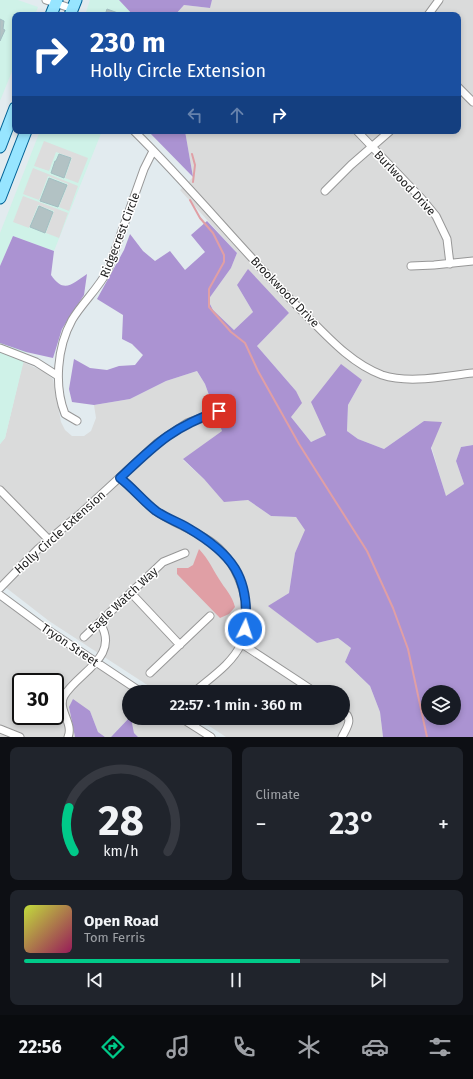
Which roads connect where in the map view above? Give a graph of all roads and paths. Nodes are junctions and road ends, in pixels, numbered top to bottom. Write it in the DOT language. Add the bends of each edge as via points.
graph roads {
  1 [pos="439,0"];
  2 [pos="53,1"];
  3 [pos="73,8"];
  4 [pos="51,12"];
  5 [pos="430,12"];
  6 [pos="461,90"];
  7 [pos="473,102"];
  8 [pos="12,116"];
  9 [pos="25,134"];
  10 [pos="137,134"];
  11 [pos="359,134"];
  12 [pos="387,134"];
  13 [pos="0,147"];
  14 [pos="372,147"];
  15 [pos="153,151"];
  16 [pos="325,191"];
  17 [pos="0,198"];
  18 [pos="473,261"];
  19 [pos="450,264"];
  20 [pos="410,266"];
  21 [pos="0,348"];
  22 [pos="473,373"];
  23 [pos="58,376"];
  24 [pos="219,411"];
  25 [pos="77,421"];
  26 [pos="120,478"];
  27 [pos="0,490"];
  28 [pos="49,540"];
  29 [pos="185,553"];
  30 [pos="0,588"];
  31 [pos="132,594"];
  32 [pos="0,595"];
  33 [pos="210,616"];
  34 [pos="100,623"];
  35 [pos="84,637"];
  36 [pos="242,644"];
  37 [pos="180,645"];
  38 [pos="96,662"];
  39 [pos="150,673"];
  40 [pos="130,685"];
  41 [pos="202,685"];
  42 [pos="304,685"];
  43 [pos="192,725"];
  44 [pos="347,725"];
  45 [pos="0,729"];
  46 [pos="20,737"];
  47 [pos="68,737"];
  48 [pos="211,737"];
  49 [pos="342,737"];
  1 -- 5 [label="street"];
  2 -- 3 [label="street"];
  2 -- 4 [label="main road"];
  6 -- 7 [label="street"];
  8 -- 13 [label="main road"];
  9 -- 17 [label="main road"];
  10 -- 15 [label="street, Brookwood Drive"];
  11 -- 14 [label="street, Burlwood Drive"];
  12 -- 14 [label="street"];
  14 -- 16 [label="street"];
  14 -- 19 [label="street, Burlwood Drive" via="436,216 447,239"];
  15 -- 22 [label="street, Brookwood Drive" via="284,292 354,359 374,371 400,378"];
  15 -- 23 [label="street, Ridgecrest Circle" via="144,169 108,270 101,284 69,326"];
  18 -- 19 [label="street"];
  19 -- 20 [label="street"];
  21 -- 23 [label="street" via="36,362"];
  23 -- 25 [label="street, Ridgecrest Circle" via="65,414"];
  24 -- 26 [label="street, Holly Circle Extension" via="170,433"];
  26 -- 28 [label="street, Holly Circle Extension"];
  26 -- 36 [label="street" via="156,511 210,541 228,558 240,579 245,598 246,617"];
  27 -- 28 [label="street"];
  28 -- 30 [label="street, Holly Circle Extension"];
  29 -- 31 [label="street, Eagle Watch Way" via="163,562"];
  31 -- 34 [label="street, Eagle Watch Way"];
  31 -- 37 [label="street"];
  32 -- 38 [label="street, Tryon Street"];
  33 -- 37 [label="street"];
  34 -- 35 [label="street, Eagle Watch Way"];
  34 -- 38 [label="street" via="106,638 103,652"];
  36 -- 41 [label="street" via="225,665"];
  36 -- 42 [label="street"];
  37 -- 39 [label="street"];
  38 -- 40 [label="street, Tryon Street"];
  38 -- 47 [label="street" via="64,697 63,708 70,730"];
  43 -- 48 [label="street"];
  44 -- 49 [label="street"];
  45 -- 46 [label="street"];
}
